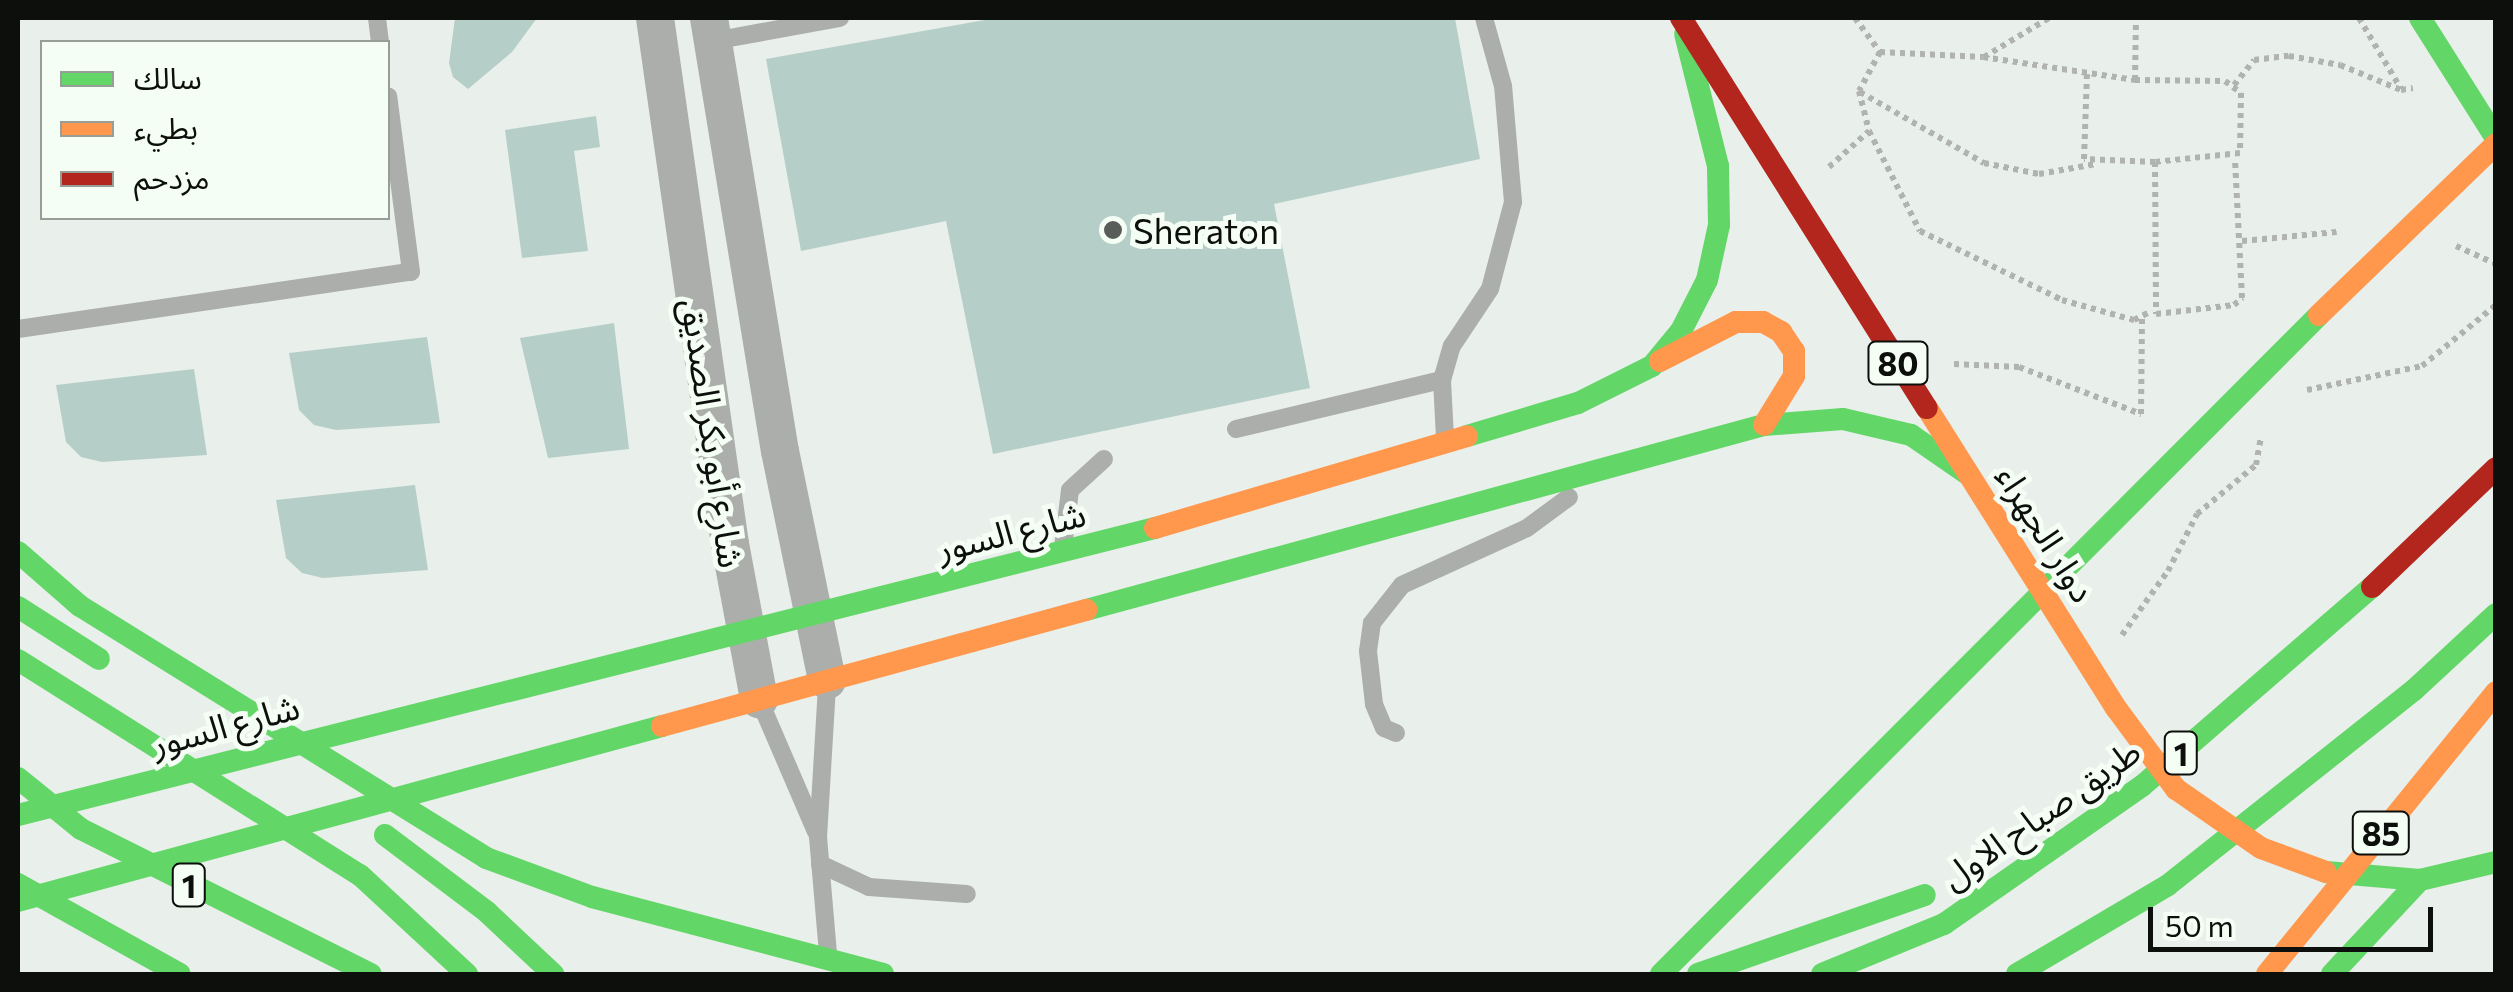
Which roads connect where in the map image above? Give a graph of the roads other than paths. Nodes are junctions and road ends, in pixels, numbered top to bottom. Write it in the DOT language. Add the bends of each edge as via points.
graph roads {
  1 [pos="654,18"];
  2 [pos="840,18"];
  3 [pos="1484,18"];
  4 [pos="1681,18"];
  5 [pos="2420,18"];
  6 [pos="711,29"];
  7 [pos="390,111"];
  8 [pos="2496,141"];
  9 [pos="18,329"];
  10 [pos="1652,366"];
  11 [pos="1442,380"];
  12 [pos="1764,425"];
  13 [pos="1236,428"];
  14 [pos="1445,438"];
  15 [pos="1104,459"];
  16 [pos="1616,461"];
  17 [pos="2496,468"];
  18 [pos="1969,474"];
  19 [pos="18,552"];
  20 [pos="1062,556"];
  21 [pos="18,607"];
  22 [pos="2496,614"];
  23 [pos="814,618"];
  24 [pos="745,636"];
  25 [pos="18,660"];
  26 [pos="126,675"];
  27 [pos="827,680"];
  28 [pos="2496,692"];
  29 [pos="759,700"];
  30 [pos="1396,733"];
  31 [pos="238,740"];
  32 [pos="286,770"];
  33 [pos="18,778"];
  34 [pos="2142,786"];
  35 [pos="318,790"];
  36 [pos="18,815"];
  37 [pos="818,836"];
  38 [pos="1992,861"];
  39 [pos="2496,862"];
  40 [pos="820,864"];
  41 [pos="2420,880"];
  42 [pos="18,884"];
  43 [pos="1942,886"];
  44 [pos="967,894"];
  45 [pos="18,901"];
  46 [pos="144,956"];
  47 [pos="165,974"];
  48 [pos="180,974"];
  49 [pos="370,974"];
  50 [pos="467,974"];
  51 [pos="553,974"];
  52 [pos="830,974"];
  53 [pos="884,974"];
  54 [pos="1661,974"];
  55 [pos="1698,974"];
  56 [pos="1822,974"];
  57 [pos="2017,974"];
  58 [pos="2267,974"];
  59 [pos="2332,974"];
  1 -- 24 [label="street, شارع أبو بكر الصديق"];
  2 -- 6 [label="lane"];
  3 -- 11 [label="lane" via="1503,86 1514,202 1490,289 1452,346"];
  4 -- 10 [label="main road, شارع السور" via="1718,166 1719,225 1707,280"];
  4 -- 18 [label="main road, دوار الجهراء / 80"];
  5 -- 8 [label="main road"];
  6 -- 23 [label="street, شارع أبو بكر الصديق"];
  7 -- 9 [label="lane" via="412,272"];
  8 -- 54 [label="main road" via="2134,494 1933,706"];
  10 -- 12 [label="main road" via="1736,322 1763,322 1794,352 1794,376"];
  10 -- 14 [label="main road, شارع السور" via="1578,403"];
  11 -- 13 [label="lane"];
  11 -- 14 [label="lane"];
  12 -- 16 [label="main road"];
  12 -- 18 [label="main road" via="1843,419 1911,435"];
  14 -- 20 [label="main road, شارع السور"];
  15 -- 20 [label="lane" via="1070,490"];
  16 -- 27 [label="main road"];
  16 -- 30 [label="lane" via="1527,528 1402,585 1372,624 1368,651 1374,704 1384,728"];
  17 -- 34 [label="main road, طريق صباح الاول / 1" via="2320,637"];
  18 -- 41 [label="main road, دوار الجهراء / 80" via="2116,708 2176,789 2261,848 2319,872"];
  19 -- 53 [label="main road" via="80,606 486,858 592,897"];
  20 -- 23 [label="main road, شارع السور"];
  21 -- 26 [label="main road"];
  22 -- 57 [label="main road" via="2414,690 2168,885"];
  23 -- 24 [label="main road, شارع السور"];
  23 -- 27 [label="street, شارع أبو بكر الصديق"];
  24 -- 29 [label="street, شارع أبو بكر الصديق"];
  24 -- 36 [label="main road, شارع السور" via="386,718"];
  25 -- 50 [label="main road" via="360,875"];
  27 -- 29 [label="main road"];
  27 -- 37 [label="lane, شارع أبو بكر الصديق"];
  28 -- 58 [label="main road, 85"];
  29 -- 37 [label="lane, شارع أبو بكر الصديق"];
  29 -- 45 [label="main road"];
  31 -- 32 [label="main road"];
  33 -- 49 [label="main road, 1" via="81,829"];
  34 -- 38 [label="main road"];
  34 -- 56 [label="main road, طريق صباح الاول / 1" via="1944,924"];
  35 -- 51 [label="main road" via="438,872"];
  37 -- 40 [label="lane, شارع أبو بكر الصديق"];
  39 -- 41 [label="main road, دوار الجهراء / 80"];
  40 -- 44 [label="lane" via="869,887"];
  40 -- 52 [label="lane, شارع أبو بكر الصديق"];
  41 -- 59 [label="main road"];
  42 -- 46 [label="main road, 1"];
  43 -- 55 [label="main road"];
  46 -- 47 [label="main road"];
  46 -- 48 [label="main road, 1"];
}
